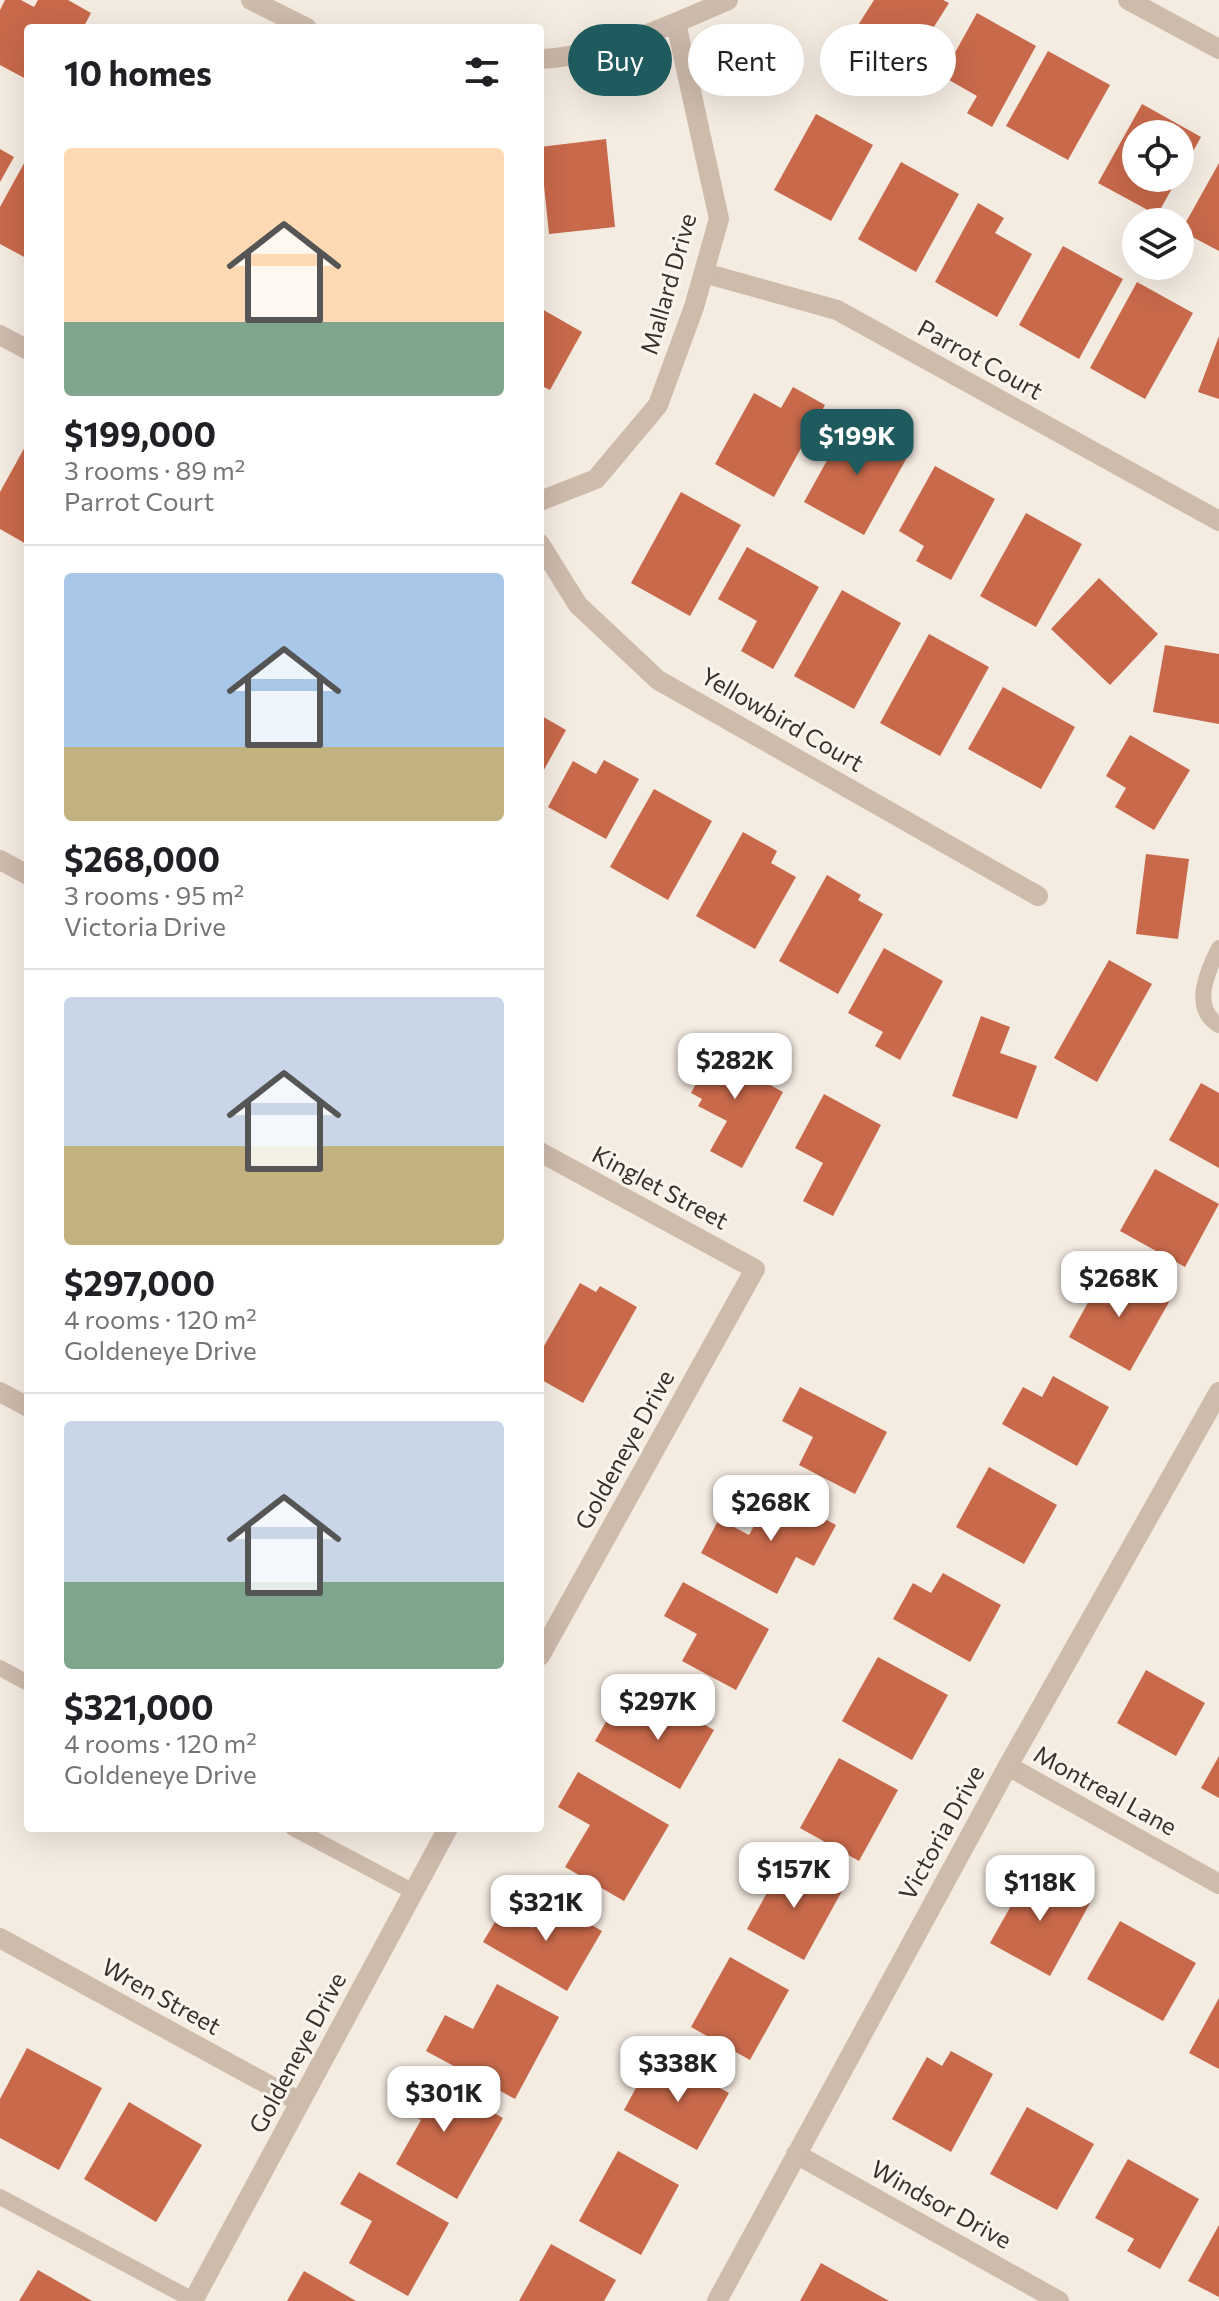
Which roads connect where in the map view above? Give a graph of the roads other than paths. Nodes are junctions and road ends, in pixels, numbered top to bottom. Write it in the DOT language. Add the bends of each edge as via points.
graph roads {
  1 [pos="251,0"];
  2 [pos="728,0"];
  3 [pos="1128,0"];
  4 [pos="676,23"];
  5 [pos="299,24"];
  6 [pos="1219,49"];
  7 [pos="544,59"];
  8 [pos="704,273"];
  9 [pos="3,343"];
  10 [pos="24,349"];
  11 [pos="544,499"];
  12 [pos="1219,521"];
  13 [pos="544,550"];
  14 [pos="0,860"];
  15 [pos="24,873"];
  16 [pos="1038,896"];
  17 [pos="1219,948"];
  18 [pos="1219,1025"];
  19 [pos="544,1154"];
  20 [pos="755,1269"];
  21 [pos="0,1392"];
  22 [pos="1219,1392"];
  23 [pos="24,1405"];
  24 [pos="544,1649"];
  25 [pos="0,1668"];
  26 [pos="24,1681"];
  27 [pos="1008,1766"];
  28 [pos="301,1832"];
  29 [pos="446,1832"];
  30 [pos="1219,1884"];
  31 [pos="414,1892"];
  32 [pos="0,1938"];
  33 [pos="298,2101"];
  34 [pos="796,2154"];
  35 [pos="0,2197"];
  36 [pos="193,2301"];
  37 [pos="717,2301"];
  38 [pos="1059,2301"];
  1 -- 5 [label="street"];
  2 -- 4 [label="street"];
  3 -- 6 [label="street"];
  4 -- 7 [label="street" via="573,58"];
  4 -- 8 [label="street, Mallard Drive" via="719,219"];
  8 -- 11 [label="street, Mallard Drive" via="658,405 596,479"];
  8 -- 12 [label="street, Parrot Court" via="837,310"];
  9 -- 10 [label="street"];
  13 -- 16 [label="street, Yellowbird Court" via="578,605 658,680"];
  14 -- 15 [label="street"];
  17 -- 18 [label="lane" via="1203,979 1204,999"];
  19 -- 20 [label="street, Kinglet Street"];
  20 -- 24 [label="street, Goldeneye Drive"];
  21 -- 23 [label="street"];
  22 -- 27 [label="street, Victoria Drive"];
  25 -- 26 [label="lane"];
  27 -- 30 [label="street, Montreal Lane"];
  27 -- 34 [label="street, Victoria Drive"];
  28 -- 31 [label="lane"];
  29 -- 31 [label="street, Goldeneye Drive"];
  31 -- 33 [label="street, Goldeneye Drive"];
  32 -- 33 [label="street, Wren Street"];
  33 -- 36 [label="street, Goldeneye Drive" via="300,2106"];
  34 -- 37 [label="street, Victoria Drive"];
  34 -- 38 [label="street, Windsor Drive"];
  35 -- 36 [label="lane"];
}
